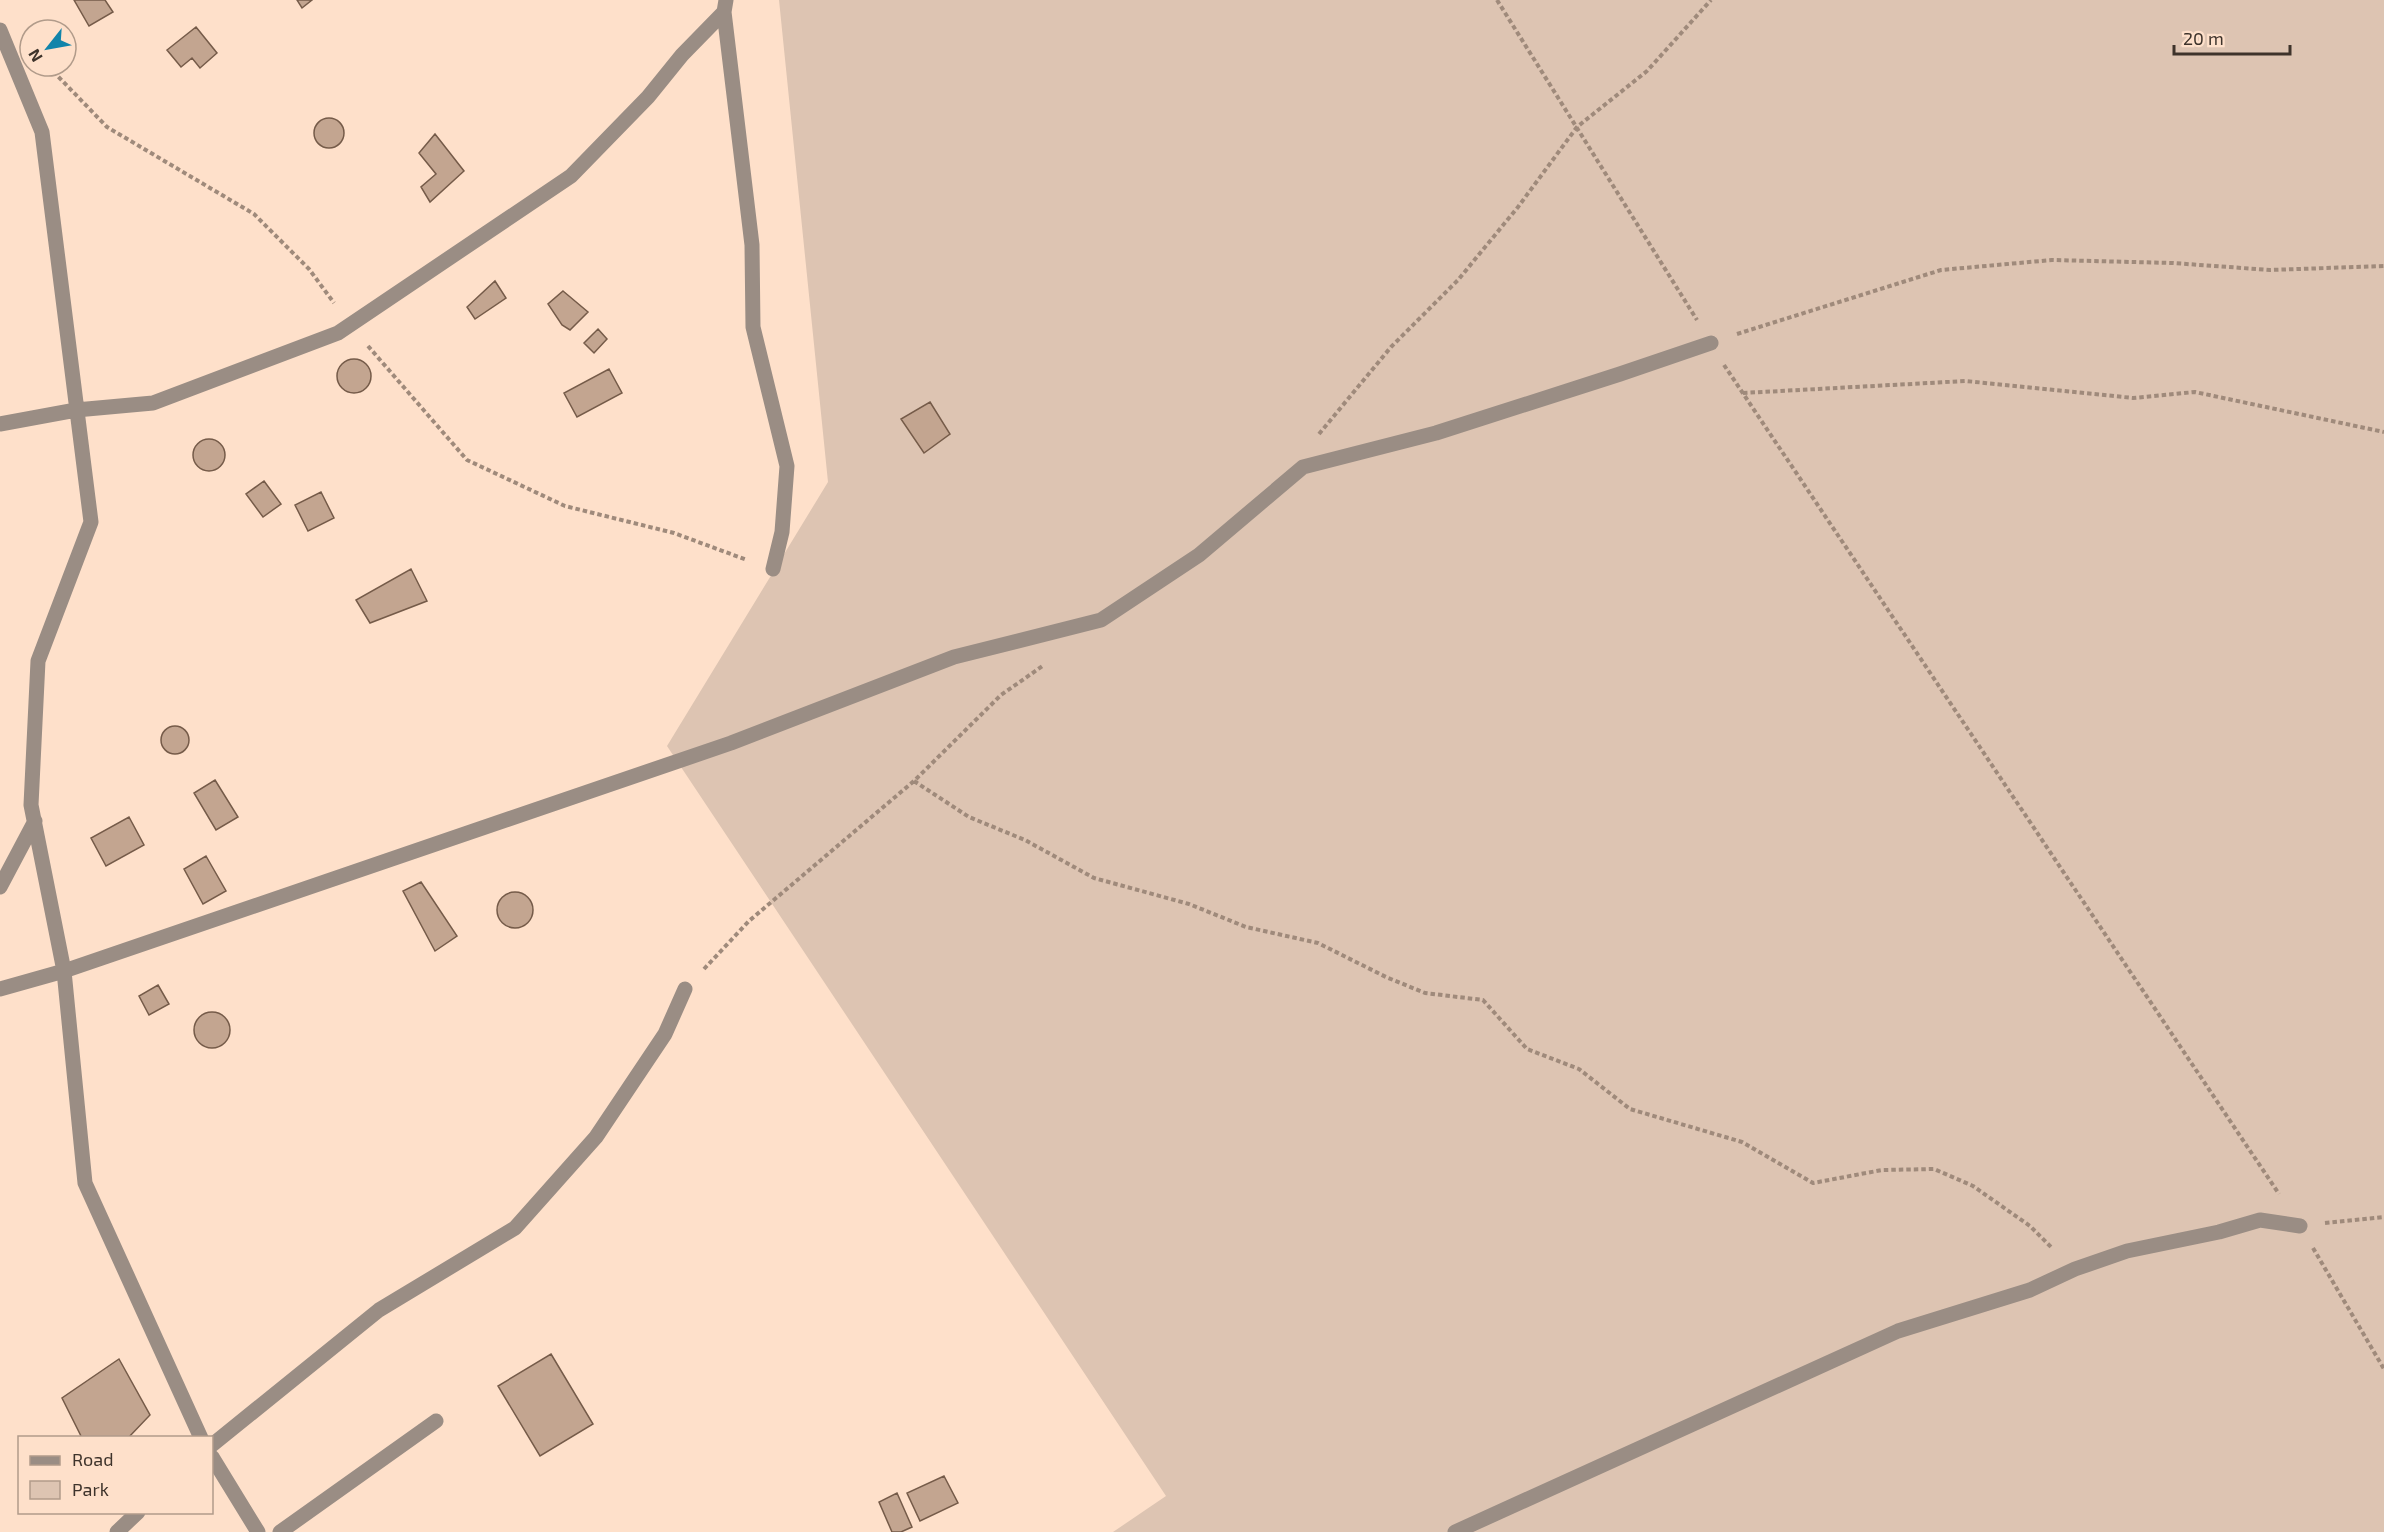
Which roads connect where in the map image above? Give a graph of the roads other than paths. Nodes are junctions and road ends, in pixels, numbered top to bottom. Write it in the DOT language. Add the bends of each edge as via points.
graph roads {
  1 [pos="725,6"];
  2 [pos="0,30"];
  3 [pos="1710,343"];
  4 [pos="76,410"];
  5 [pos="0,424"];
  6 [pos="773,569"];
  7 [pos="35,821"];
  8 [pos="0,887"];
  9 [pos="64,971"];
  10 [pos="0,989"];
  11 [pos="685,989"];
  12 [pos="2300,1226"];
  13 [pos="436,1421"];
  14 [pos="201,1436"];
  15 [pos="213,1444"];
  16 [pos="213,1459"];
  17 [pos="136,1514"];
  18 [pos="117,1532"];
  19 [pos="258,1532"];
  20 [pos="280,1532"];
  21 [pos="1455,1532"];
  1 -- 4 [label="street" via="648,97 571,176 338,333 153,403"];
  1 -- 6 [label="street" via="752,245 753,327 787,466 782,532"];
  2 -- 4 [label="street" via="42,132"];
  3 -- 9 [label="street" via="1436,433 1303,467 1198,555 1101,620 954,657 731,743"];
  4 -- 5 [label="street"];
  4 -- 7 [label="street" via="91,522 38,661 31,805"];
  7 -- 8 [label="street"];
  7 -- 9 [label="street"];
  9 -- 10 [label="street"];
  9 -- 14 [label="street" via="85,1183"];
  11 -- 15 [label="street" via="665,1034 596,1137 515,1228 379,1310"];
  12 -- 21 [label="street" via="2260,1220 2127,1251 2031,1290 1898,1331"];
  13 -- 20 [label="street"];
  16 -- 19 [label="street"];
  17 -- 18 [label="street"];
}
